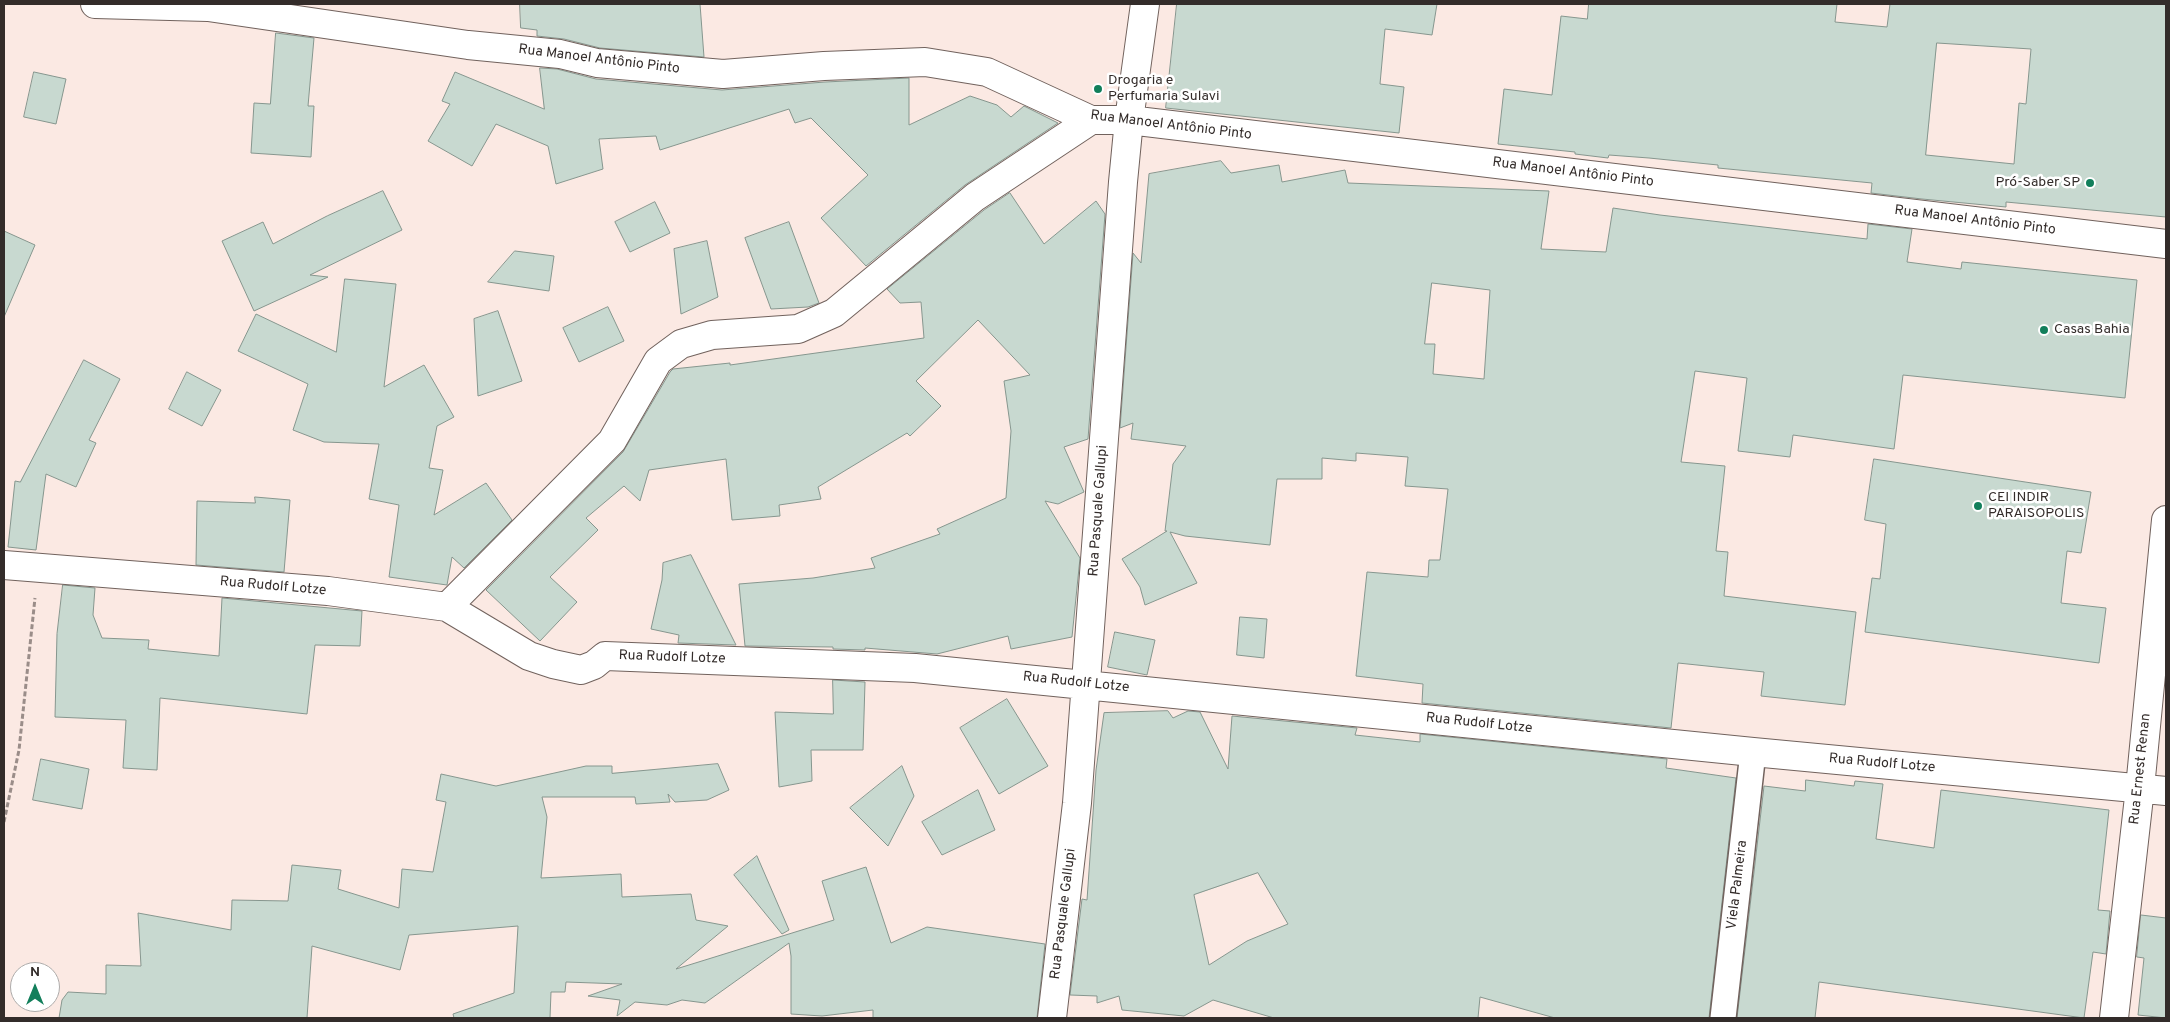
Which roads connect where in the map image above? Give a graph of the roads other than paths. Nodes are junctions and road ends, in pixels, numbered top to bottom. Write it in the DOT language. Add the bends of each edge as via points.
graph roads {
  1 [pos="95,4"];
  2 [pos="1145,4"];
  3 [pos="1091,120"];
  4 [pos="1129,120"];
  5 [pos="2166,244"];
  6 [pos="2166,520"];
  7 [pos="4,565"];
  8 [pos="447,607"];
  9 [pos="1087,684"];
  10 [pos="1753,752"];
  11 [pos="2153,789"];
  12 [pos="1052,1018"];
  13 [pos="1722,1018"];
  14 [pos="2114,1018"];
  1 -- 3 [label="street, Rua Manoel Antônio Pinto" via="208,7 468,45 560,54 597,63 723,74 925,62 987,72"];
  2 -- 4 [label="street, Rua Pasquale Gallupi"];
  3 -- 4 [label="street, Rua Manoel Antônio Pinto"];
  3 -- 8 [label="street" via="974,197 834,313 798,329 712,335 681,344 658,361 612,441"];
  4 -- 5 [label="street, Rua Manoel Antônio Pinto"];
  4 -- 9 [label="street, Rua Pasquale Gallupi"];
  6 -- 11 [label="street, Rua Ernest Renan"];
  7 -- 8 [label="street, Rua Rudolf Lotze" via="328,591"];
  8 -- 9 [label="street, Rua Rudolf Lotze" via="529,656 581,670 605,656 652,657 915,668"];
  9 -- 10 [label="street, Rua Rudolf Lotze"];
  9 -- 12 [label="street, Rua Pasquale Gallupi"];
  10 -- 11 [label="street, Rua Rudolf Lotze"];
  10 -- 13 [label="street, Viela Palmeira"];
  11 -- 14 [label="street, Rua Ernest Renan"];
}
